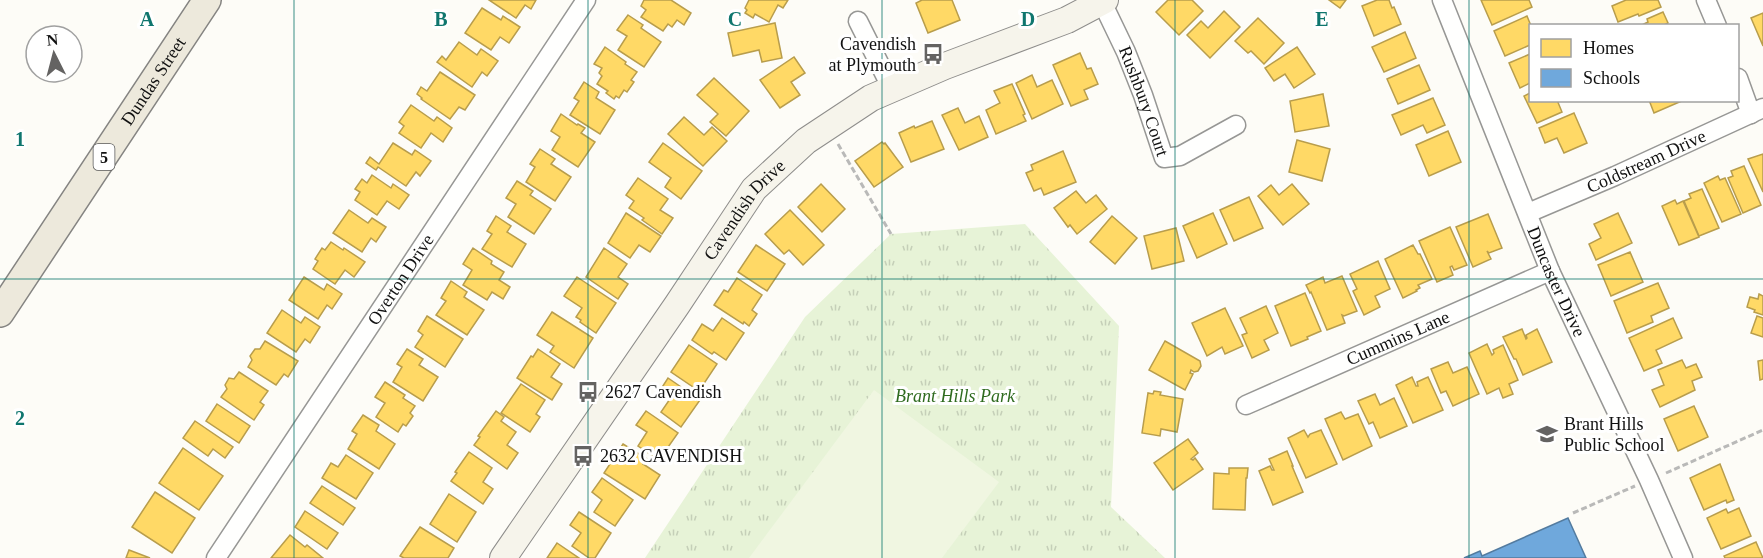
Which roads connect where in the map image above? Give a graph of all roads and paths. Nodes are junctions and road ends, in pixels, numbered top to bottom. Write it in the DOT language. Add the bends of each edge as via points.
graph roads {
  1 [pos="207,0"];
  2 [pos="586,0"];
  3 [pos="1442,0"];
  4 [pos="1706,0"];
  5 [pos="1103,1"];
  6 [pos="858,21"];
  7 [pos="1716,24"];
  8 [pos="1739,81"];
  9 [pos="892,89"];
  10 [pos="1757,111"];
  11 [pos="1236,125"];
  12 [pos="828,127"];
  13 [pos="1528,213"];
  14 [pos="891,234"];
  15 [pos="1550,271"];
  16 [pos="0,314"];
  17 [pos="1246,405"];
  18 [pos="1763,430"];
  19 [pos="1649,480"];
  20 [pos="1574,513"];
  21 [pos="216,558"];
  22 [pos="503,558"];
  23 [pos="1683,558"];
  1 -- 16 [label="main road, Dundas Street / 5"];
  2 -- 21 [label="street, Overton Drive"];
  3 -- 13 [label="street, Duncaster Drive"];
  4 -- 7 [label="street"];
  5 -- 9 [label="street, Cavendish Drive" via="1067,20"];
  5 -- 11 [label="street, Rushbury Court" via="1164,158 1180,156"];
  6 -- 9 [label="street"];
  8 -- 10 [label="street"];
  9 -- 12 [label="street, Cavendish Drive"];
  10 -- 13 [label="street, Coldstream Drive"];
  12 -- 14 [label="path"];
  12 -- 22 [label="street, Cavendish Drive" via="806,141 754,189"];
  13 -- 15 [label="street, Duncaster Drive"];
  15 -- 17 [label="street, Cummins Lane"];
  15 -- 19 [label="street, Duncaster Drive"];
  18 -- 19 [label="path"];
  19 -- 20 [label="path"];
  19 -- 23 [label="street, Duncaster Drive"];
}
